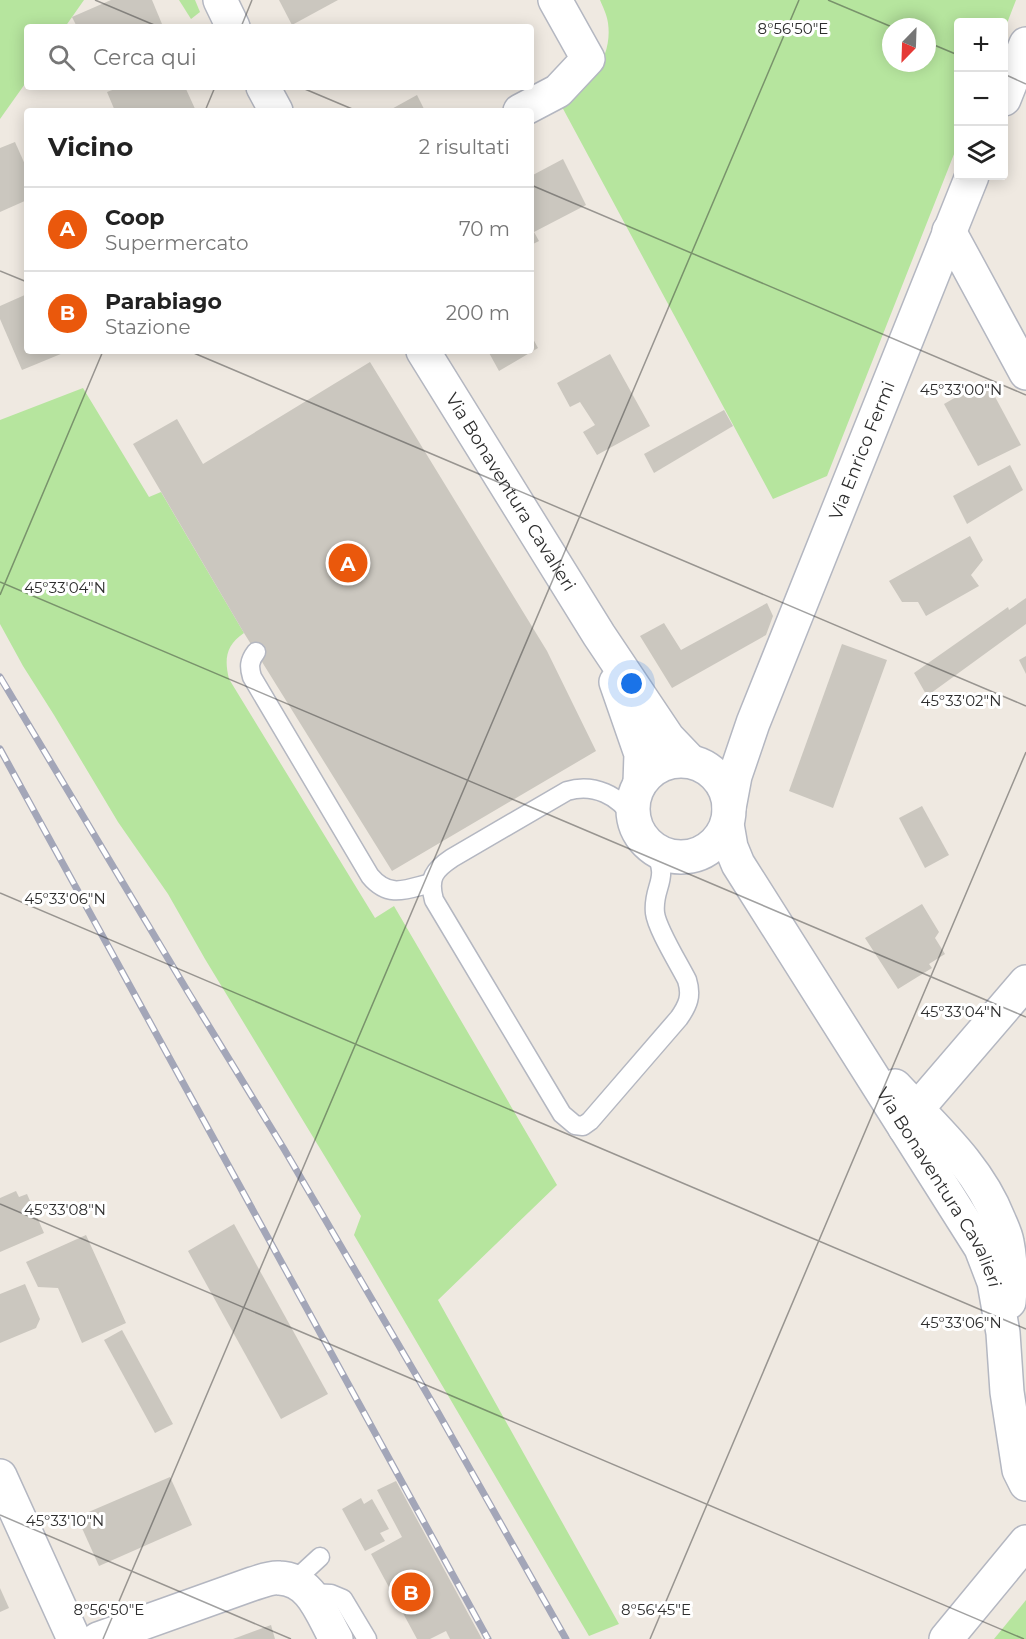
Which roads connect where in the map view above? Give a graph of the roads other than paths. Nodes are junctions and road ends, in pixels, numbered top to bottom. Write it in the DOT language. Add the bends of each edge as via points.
graph roads {
  1 [pos="220,0"];
  2 [pos="555,0"];
  3 [pos="231,24"];
  4 [pos="1026,44"];
  5 [pos="1008,89"];
  6 [pos="265,90"];
  7 [pos="274,108"];
  8 [pos="526,108"];
  9 [pos="970,180"];
  10 [pos="949,231"];
  11 [pos="425,354"];
  12 [pos="1026,373"];
  13 [pos="598,635"];
  14 [pos="256,652"];
  15 [pos="753,723"];
  16 [pos="693,762"];
  17 [pos="640,783"];
  18 [pos="728,816"];
  19 [pos="633,819"];
  20 [pos="670,853"];
  21 [pos="431,883"];
  22 [pos="778,929"];
  23 [pos="1026,982"];
  24 [pos="911,1119"];
  25 [pos="0,1476"];
  26 [pos="1026,1484"];
  27 [pos="1026,1542"];
  28 [pos="320,1557"];
  29 [pos="302,1587"];
  30 [pos="74,1639"];
  31 [pos="98,1639"];
  32 [pos="336,1639"];
  33 [pos="367,1639"];
  34 [pos="946,1639"];
  1 -- 3 [label="street"];
  2 -- 8 [label="street" via="588,59 558,91"];
  4 -- 5 [label="street"];
  6 -- 7 [label="street"];
  9 -- 10 [label="street, Via Enrico Fermi"];
  10 -- 12 [label="street"];
  10 -- 15 [label="street, Via Enrico Fermi"];
  11 -- 13 [label="street, Via Bonaventura Cavalieri"];
  13 -- 16 [label="street, Via Bonaventura Cavalieri" via="668,738"];
  13 -- 17 [label="street, Via Bonaventura Cavalieri" via="641,754"];
  14 -- 21 [label="lane" via="250,659 252,677 370,876 393,891"];
  15 -- 16 [label="street, Via Enrico Fermi" via="729,753"];
  15 -- 18 [label="street, Via Enrico Fermi" via="735,776"];
  16 -- 17 [label="street" via="673,761 658,766"];
  16 -- 18 [label="street, Via Bonaventura Cavalieri" via="718,778 726,792"];
  17 -- 19 [label="street, Via Bonaventura Cavalieri" via="632,803"];
  18 -- 20 [label="street" via="719,839 708,850 693,857"];
  18 -- 22 [label="street, Via Bonaventura Cavalieri" via="731,847 738,864"];
  19 -- 20 [label="street, Via Bonaventura Cavalieri" via="648,846"];
  19 -- 21 [label="lane" via="613,796 577,788 567,791 446,862 433,875"];
  20 -- 21 [label="lane" via="661,862 655,913 687,980 690,999 679,1018 583,1126 575,1125 562,1114 434,900"];
  20 -- 22 [label="street, Via Bonaventura Cavalieri" via="708,867 727,880"];
  22 -- 24 [label="street, Via Bonaventura Cavalieri" via="856,1050 879,1070"];
  23 -- 24 [label="street"];
  24 -- 26 [label="street, Via Bonaventura Cavalieri" via="946,1138 972,1170 994,1207 1007,1240 1011,1275 1003,1333 1007,1392 1019,1470"];
  25 -- 30 [label="street"];
  27 -- 34 [label="street"];
  28 -- 29 [label="lane"];
  29 -- 31 [label="street" via="277,1577"];
  29 -- 32 [label="street" via="321,1609"];
  29 -- 33 [label="lane" via="343,1599"];
}
